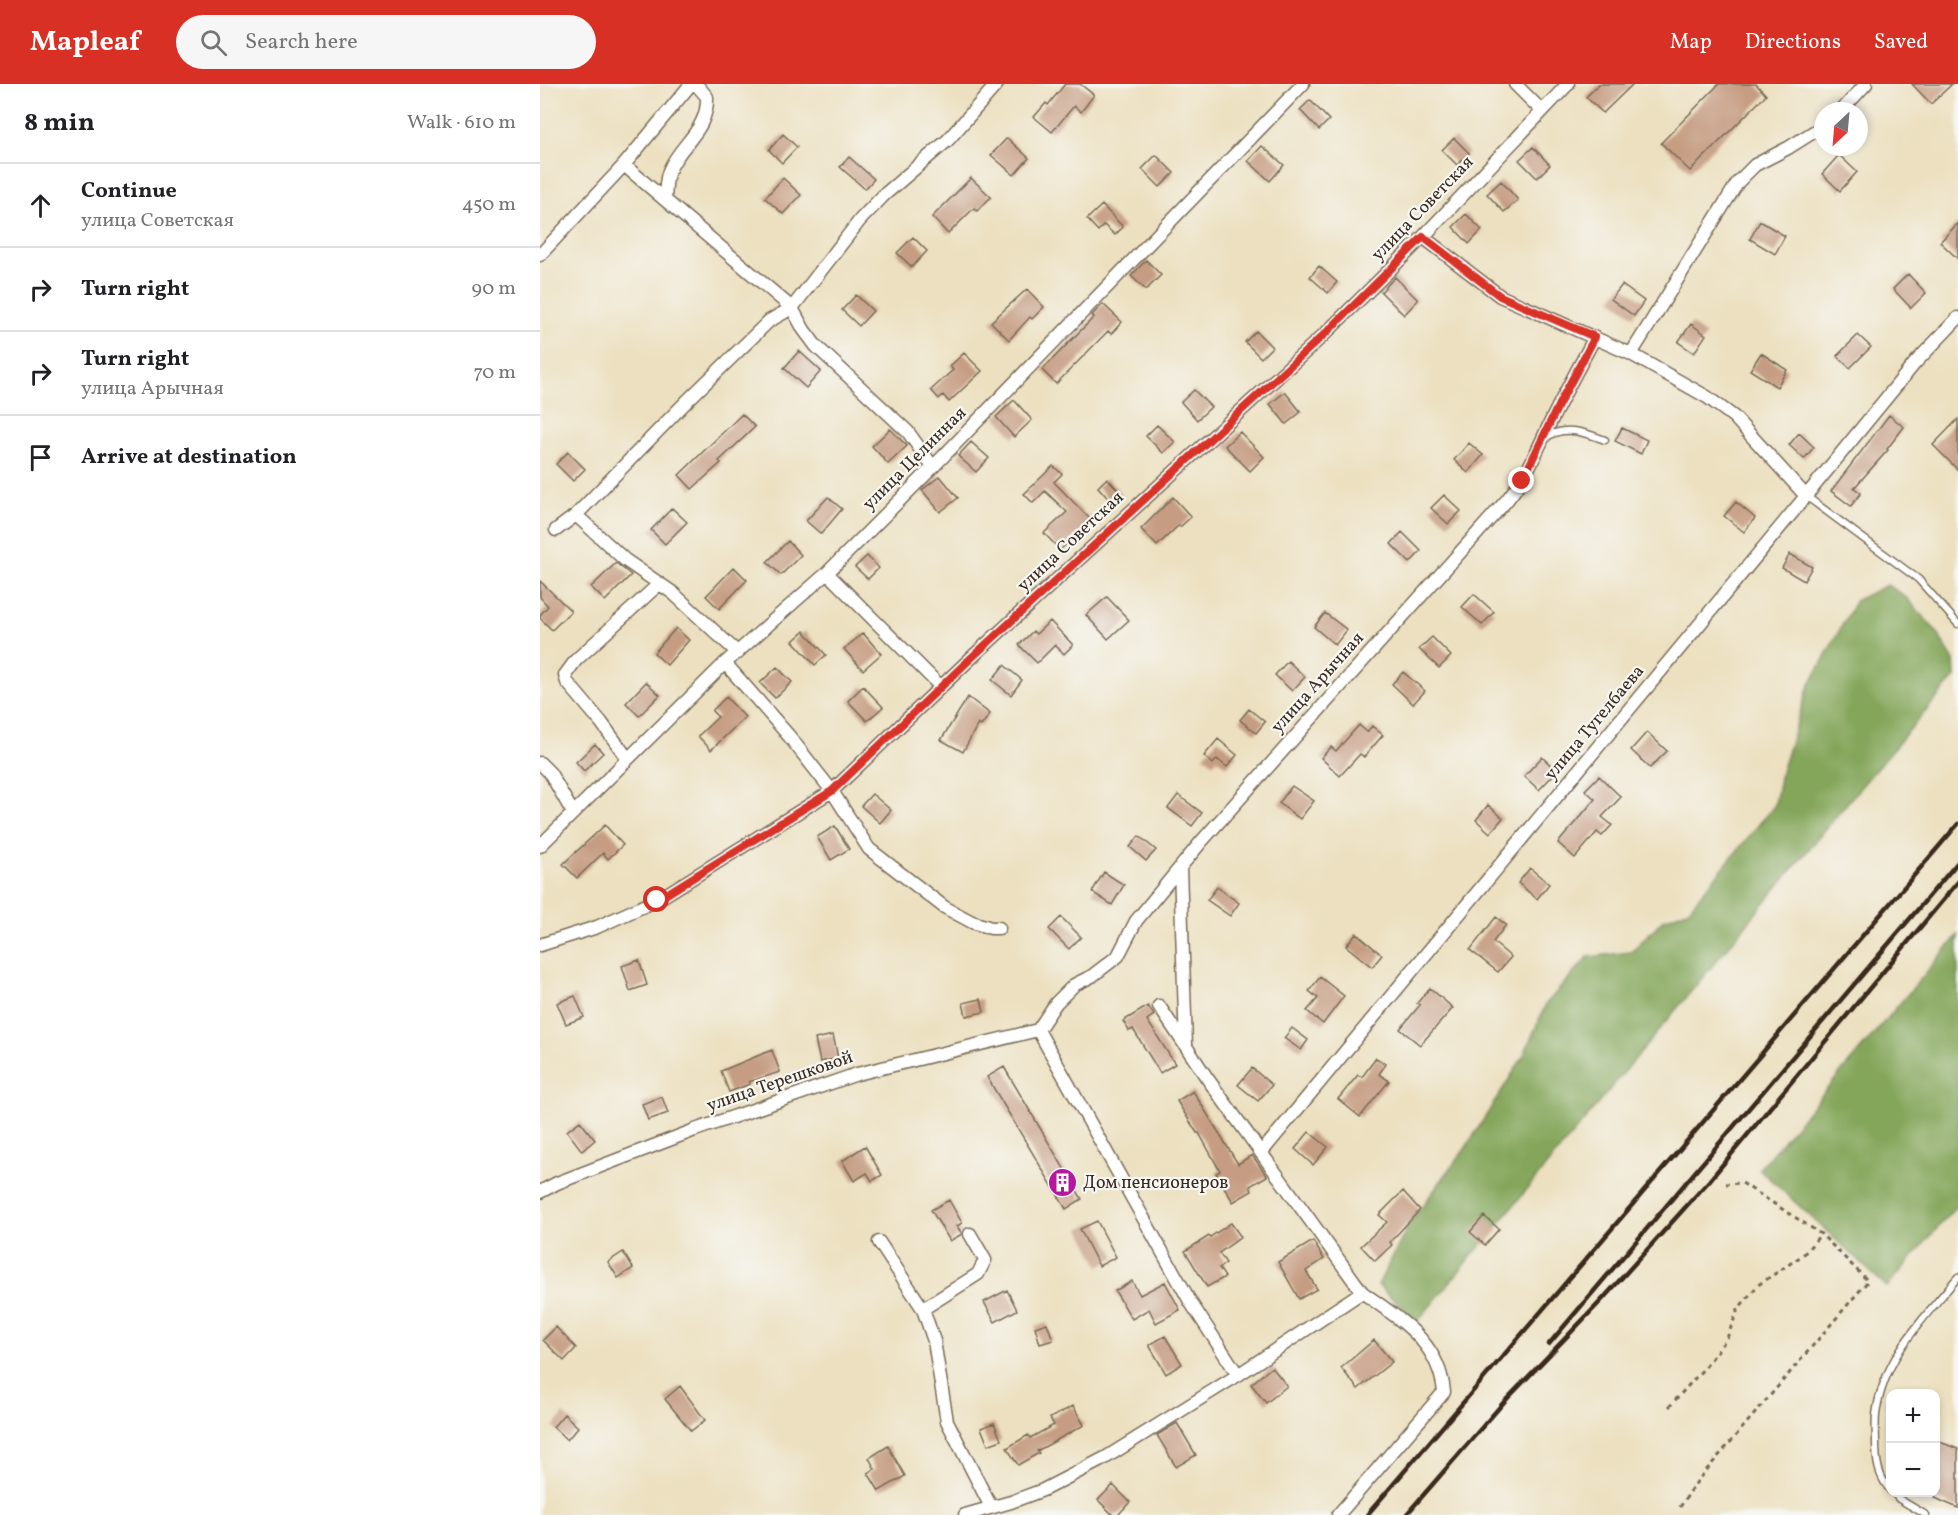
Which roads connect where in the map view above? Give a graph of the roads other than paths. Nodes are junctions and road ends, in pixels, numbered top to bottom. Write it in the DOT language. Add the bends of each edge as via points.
graph roads {
  1 [pos="691,84"];
  2 [pos="696,84"];
  3 [pos="997,84"];
  4 [pos="1303,84"];
  5 [pos="1515,84"];
  6 [pos="1568,84"];
  7 [pos="1866,84"];
  8 [pos="1849,102"];
  9 [pos="1542,111"];
  10 [pos="1814,132"];
  11 [pos="624,165"];
  12 [pos="665,200"];
  13 [pos="1423,237"];
  14 [pos="540,255"];
  15 [pos="792,308"];
  16 [pos="1958,318"];
  17 [pos="1595,337"];
  18 [pos="1631,354"];
  19 [pos="1605,440"];
  20 [pos="1541,441"];
  21 [pos="933,467"];
  22 [pos="1806,496"];
  23 [pos="576,515"];
  24 [pos="556,530"];
  25 [pos="827,573"];
  26 [pos="659,584"];
  27 [pos="1958,624"];
  28 [pos="738,653"];
  29 [pos="725,663"];
  30 [pos="941,687"];
  31 [pos="628,759"];
  32 [pos="540,763"];
  33 [pos="545,776"];
  34 [pos="832,791"];
  35 [pos="573,813"];
  36 [pos="540,846"];
  37 [pos="1180,868"];
  38 [pos="999,928"];
  39 [pos="540,945"];
  40 [pos="1159,1006"];
  41 [pos="1038,1030"];
  42 [pos="1186,1046"];
  43 [pos="1261,1153"];
  44 [pos="540,1192"];
  45 [pos="970,1234"];
  46 [pos="879,1242"];
  47 [pos="1958,1277"];
  48 [pos="1362,1292"];
  49 [pos="923,1309"];
  50 [pos="1238,1375"];
  51 [pos="1886,1484"];
  52 [pos="1897,1497"];
  53 [pos="991,1508"];
  54 [pos="965,1515"];
  55 [pos="1338,1515"];
  56 [pos="1926,1515"];
  1 -- 11 [label="street"];
  2 -- 12 [label="street" via="707,97 705,117 667,174"];
  3 -- 15 [label="street" via="948,140 860,220"];
  4 -- 21 [label="street, улица Целинная"];
  5 -- 9 [label="street"];
  6 -- 9 [label="street, улица Советская"];
  7 -- 8 [label="street"];
  9 -- 13 [label="street, улица Советская"];
  10 -- 18 [label="street" via="1755,165 1738,182"];
  11 -- 12 [label="street"];
  11 -- 14 [label="street"];
  12 -- 15 [label="street"];
  13 -- 17 [label="street" via="1500,296"];
  13 -- 30 [label="street, улица Советская" via="1328,331"];
  15 -- 21 [label="street" via="816,346 908,432"];
  15 -- 23 [label="street" via="770,321"];
  16 -- 22 [label="street, улица Тугелбаева" via="1915,363"];
  17 -- 18 [label="street"];
  17 -- 20 [label="street, улица Арычная"];
  18 -- 22 [label="street" via="1734,417"];
  19 -- 20 [label="lane" via="1569,430 1550,434"];
  20 -- 37 [label="street, улица Арычная" via="1533,463 1507,500"];
  21 -- 25 [label="street, улица Целинная"];
  22 -- 27 [label="lane" via="1918,579"];
  22 -- 43 [label="street, улица Тугелбаева"];
  23 -- 24 [label="street"];
  23 -- 26 [label="street" via="625,560"];
  25 -- 28 [label="street, улица Целинная"];
  25 -- 30 [label="street"];
  26 -- 28 [label="street" via="673,592"];
  26 -- 31 [label="street" via="576,660 565,675"];
  28 -- 29 [label="street, улица Целинная"];
  29 -- 31 [label="street, улица Целинная"];
  29 -- 34 [label="street"];
  30 -- 34 [label="street, улица Советская"];
  31 -- 35 [label="street, улица Целинная"];
  32 -- 33 [label="street"];
  33 -- 35 [label="street"];
  34 -- 38 [label="street" via="869,849 944,907 972,922"];
  34 -- 39 [label="street, улица Советская" via="657,900 597,927"];
  35 -- 36 [label="street, улица Целинная"];
  37 -- 41 [label="street, улица Арычная" via="1136,921 1118,956 1074,985"];
  37 -- 42 [label="street"];
  40 -- 42 [label="street"];
  41 -- 44 [label="street, улица Терешковой" via="857,1074 695,1130"];
  41 -- 50 [label="street" via="1191,1303"];
  42 -- 43 [label="street"];
  43 -- 48 [label="street"];
  45 -- 49 [label="street" via="984,1260 978,1274"];
  46 -- 49 [label="street"];
  47 -- 51 [label="lane" via="1897,1352 1883,1387 1876,1415 1876,1457"];
  48 -- 50 [label="street"];
  48 -- 55 [label="street" via="1423,1340 1436,1358 1444,1392"];
  49 -- 53 [label="street" via="934,1341 947,1421"];
  50 -- 53 [label="street" via="1105,1458 1043,1490"];
  52 -- 56 [label="lane"];
  53 -- 54 [label="street"];
}
